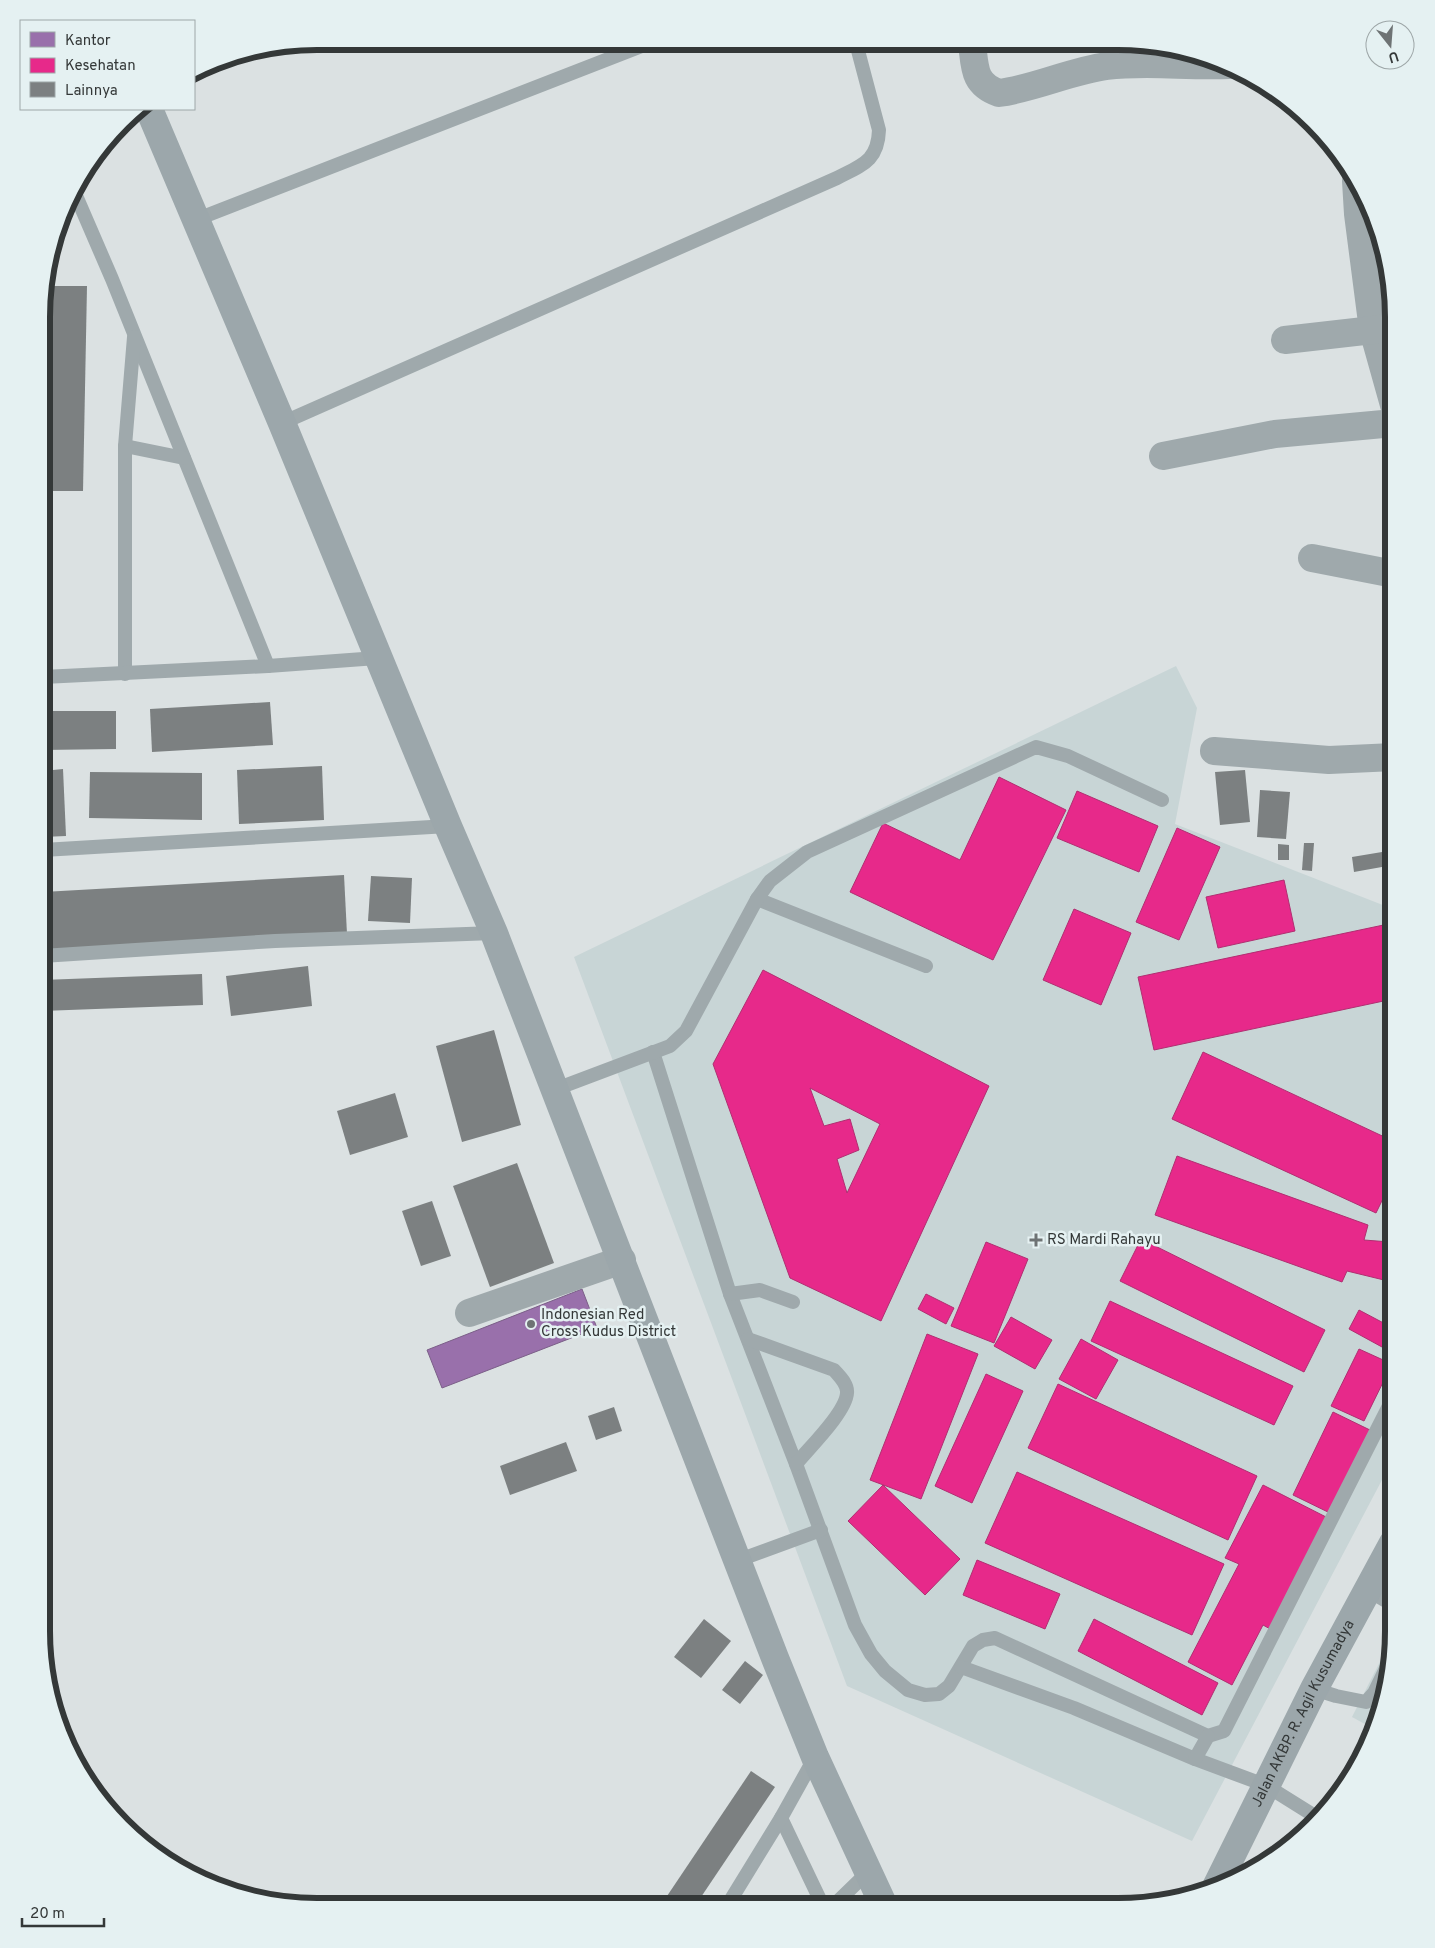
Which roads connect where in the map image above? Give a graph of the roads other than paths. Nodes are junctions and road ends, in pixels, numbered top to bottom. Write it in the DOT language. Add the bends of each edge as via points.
graph roads {
  1 [pos="631,50"];
  2 [pos="858,50"];
  3 [pos="973,50"];
  4 [pos="1208,66"];
  5 [pos="149,110"];
  6 [pos="78,200"];
  7 [pos="1357,200"];
  8 [pos="194,220"];
  9 [pos="1383,328"];
  10 [pos="134,334"];
  11 [pos="1285,340"];
  12 [pos="1385,342"];
  13 [pos="282,423"];
  14 [pos="1385,424"];
  15 [pos="125,446"];
  16 [pos="1163,456"];
  17 [pos="184,458"];
  18 [pos="1312,558"];
  19 [pos="1385,572"];
  20 [pos="377,658"];
  21 [pos="268,666"];
  22 [pos="124,674"];
  23 [pos="50,677"];
  24 [pos="1214,750"];
  25 [pos="1385,757"];
  26 [pos="1162,800"];
  27 [pos="448,826"];
  28 [pos="50,850"];
  29 [pos="757,900"];
  30 [pos="494,933"];
  31 [pos="50,956"];
  32 [pos="926,966"];
  33 [pos="653,1052"];
  34 [pos="556,1089"];
  35 [pos="622,1260"];
  36 [pos="730,1294"];
  37 [pos="793,1302"];
  38 [pos="469,1313"];
  39 [pos="748,1339"];
  40 [pos="1385,1414"];
  41 [pos="796,1464"];
  42 [pos="821,1530"];
  43 [pos="1385,1559"];
  44 [pos="738,1560"];
  45 [pos="1369,1591"];
  46 [pos="1385,1601"];
  47 [pos="962,1667"];
  48 [pos="1381,1679"];
  49 [pos="1314,1689"];
  50 [pos="1208,1736"];
  51 [pos="815,1757"];
  52 [pos="1195,1760"];
  53 [pos="1265,1785"];
  54 [pos="1312,1814"];
  55 [pos="781,1818"];
  56 [pos="867,1872"];
  57 [pos="1221,1878"];
  58 [pos="732,1898"];
  59 [pos="819,1898"];
  60 [pos="841,1898"];
  61 [pos="880,1898"];
  1 -- 8 [label="lane"];
  2 -- 13 [label="lane" via="879,130 878,144 865,163"];
  3 -- 4 [label="street" via="980,80 988,89 999,93 1106,66"];
  5 -- 8 [label="main road"];
  6 -- 10 [label="lane"];
  7 -- 9 [label="street" via="1359,222"];
  8 -- 13 [label="main road"];
  9 -- 11 [label="street"];
  9 -- 12 [label="street"];
  10 -- 15 [label="lane"];
  10 -- 17 [label="lane"];
  13 -- 20 [label="main road"];
  14 -- 16 [label="street" via="1275,434"];
  15 -- 17 [label="lane"];
  15 -- 22 [label="lane"];
  17 -- 21 [label="lane"];
  18 -- 19 [label="street"];
  20 -- 21 [label="lane"];
  20 -- 27 [label="main road"];
  21 -- 22 [label="lane"];
  22 -- 23 [label="lane"];
  24 -- 25 [label="street" via="1329,760"];
  26 -- 29 [label="lane" via="1068,756 1036,747 807,852 770,880"];
  27 -- 28 [label="lane"];
  27 -- 30 [label="main road"];
  29 -- 32 [label="lane"];
  29 -- 33 [label="lane" via="686,1030 670,1046"];
  30 -- 31 [label="lane" via="284,941"];
  30 -- 34 [label="main road"];
  33 -- 34 [label="lane"];
  33 -- 36 [label="lane"];
  34 -- 35 [label="main road"];
  35 -- 38 [label="street"];
  35 -- 44 [label="main road"];
  36 -- 37 [label="lane" via="760,1290"];
  36 -- 39 [label="lane"];
  39 -- 41 [label="lane"];
  39 -- 41 [label="lane" via="834,1370 844,1380 848,1393 843,1407"];
  40 -- 50 [label="lane" via="1228,1728"];
  41 -- 42 [label="lane"];
  42 -- 44 [label="lane"];
  42 -- 47 [label="lane" via="855,1625 885,1672 908,1690 925,1695 939,1694"];
  43 -- 45 [label="main road, Jalan AKBP. R. Agil Kusumadya"];
  44 -- 51 [label="main road"];
  45 -- 46 [label="lane"];
  45 -- 49 [label="main road, Jalan AKBP. R. Agil Kusumadya"];
  47 -- 50 [label="lane" via="973,1646 995,1638"];
  47 -- 52 [label="lane" via="1074,1708"];
  48 -- 49 [label="lane" via="1366,1702"];
  49 -- 53 [label="main road, Jalan AKBP. R. Agil Kusumadya"];
  50 -- 52 [label="lane"];
  51 -- 55 [label="lane"];
  51 -- 56 [label="main road"];
  52 -- 53 [label="lane"];
  53 -- 54 [label="lane"];
  53 -- 57 [label="main road, Jalan AKBP. R. Agil Kusumadya"];
  55 -- 58 [label="lane"];
  55 -- 59 [label="lane"];
  56 -- 60 [label="lane"];
  56 -- 61 [label="main road"];
}
